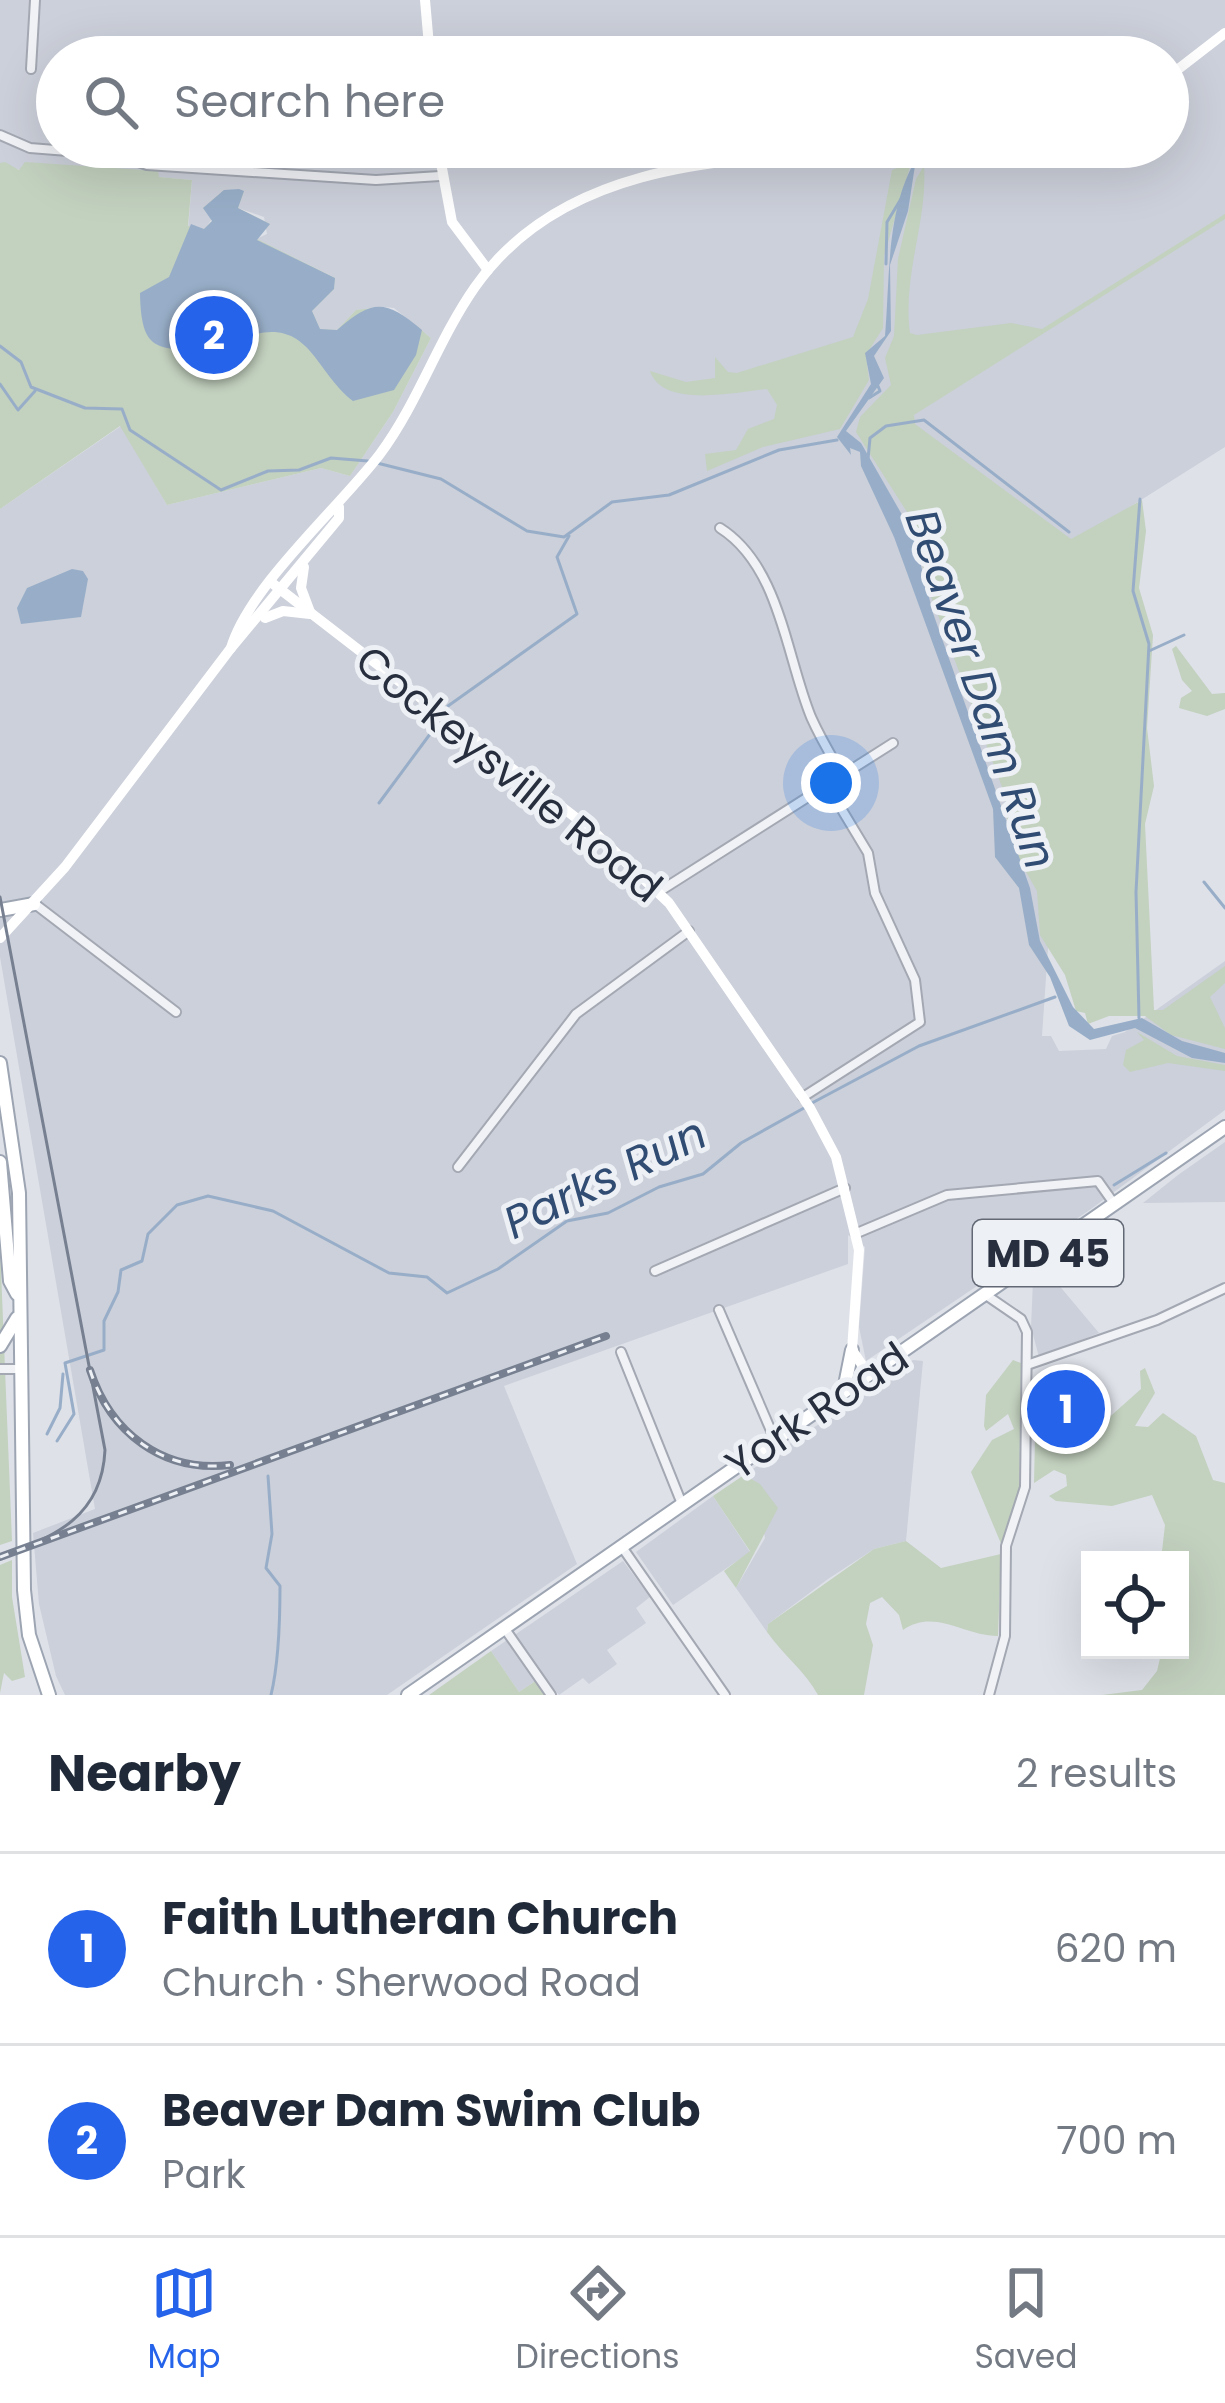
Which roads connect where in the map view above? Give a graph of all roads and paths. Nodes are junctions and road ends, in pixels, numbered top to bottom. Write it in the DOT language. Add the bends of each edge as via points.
graph roads {
  1 [pos="35,0"];
  2 [pos="425,0"];
  3 [pos="1225,33"];
  4 [pos="428,36"];
  5 [pos="1189,61"];
  6 [pos="31,69"];
  7 [pos="0,135"];
  8 [pos="36,148"];
  9 [pos="193,168"];
  10 [pos="439,168"];
  11 [pos="677,168"];
  12 [pos="440,176"];
  13 [pos="488,270"];
  14 [pos="339,507"];
  15 [pos="720,528"];
  16 [pos="311,555"];
  17 [pos="277,587"];
  18 [pos="312,615"];
  19 [pos="252,627"];
  20 [pos="230,648"];
  21 [pos="893,743"];
  22 [pos="842,774"];
  23 [pos="827,785"];
  24 [pos="660,891"];
  25 [pos="34,904"];
  26 [pos="0,910"];
  27 [pos="689,931"];
  28 [pos="0,938"];
  29 [pos="176,1012"];
  30 [pos="0,1063"];
  31 [pos="806,1103"];
  32 [pos="1225,1127"];
  33 [pos="0,1162"];
  34 [pos="458,1167"];
  35 [pos="847,1187"];
  36 [pos="1115,1206"];
  37 [pos="857,1233"];
  38 [pos="655,1271"];
  39 [pos="1225,1288"];
  40 [pos="17,1294"];
  41 [pos="986,1295"];
  42 [pos="719,1310"];
  43 [pos="18,1318"];
  44 [pos="0,1346"];
  45 [pos="852,1350"];
  46 [pos="621,1352"];
  47 [pos="1027,1366"];
  48 [pos="0,1369"];
  49 [pos="19,1369"];
  50 [pos="869,1375"];
  51 [pos="840,1394"];
  52 [pos="775,1440"];
  53 [pos="682,1504"];
  54 [pos="621,1546"];
  55 [pos="504,1628"];
  56 [pos="49,1695"];
  57 [pos="408,1695"];
  58 [pos="551,1695"];
  59 [pos="725,1695"];
  60 [pos="989,1695"];
  1 -- 6 [label="street"];
  2 -- 4 [label="main road"];
  3 -- 5 [label="main road"];
  7 -- 8 [label="street"];
  9 -- 12 [label="street" via="376,180"];
  10 -- 12 [label="main road"];
  11 -- 13 [label="main road" via="631,179 543,222"];
  12 -- 13 [label="main road" via="452,222"];
  13 -- 14 [label="main road" via="382,450"];
  14 -- 16 [label="main road"];
  14 -- 17 [label="main road"];
  15 -- 22 [label="street" via="766,584 812,718"];
  16 -- 17 [label="main road"];
  16 -- 18 [label="main road" via="300,581"];
  17 -- 18 [label="main road, Cockeysville Road"];
  17 -- 19 [label="main road"];
  17 -- 20 [label="main road"];
  18 -- 19 [label="main road" via="278,611"];
  18 -- 24 [label="main road, Cockeysville Road"];
  19 -- 20 [label="main road"];
  20 -- 25 [label="main road"];
  21 -- 22 [label="street"];
  22 -- 23 [label="street"];
  23 -- 24 [label="street"];
  23 -- 31 [label="street" via="868,853 875,893 915,980 920,1022"];
  24 -- 27 [label="main road, Cockeysville Road"];
  25 -- 26 [label="main road"];
  25 -- 28 [label="main road"];
  25 -- 29 [label="street"];
  27 -- 31 [label="main road, Cockeysville Road"];
  27 -- 34 [label="street" via="576,1014"];
  30 -- 40 [label="main road" via="19,1181"];
  31 -- 35 [label="main road, Cockeysville Road"];
  32 -- 36 [label="main road, York Road / MD 45"];
  33 -- 40 [label="main road"];
  35 -- 37 [label="main road, Cockeysville Road"];
  35 -- 38 [label="street"];
  36 -- 37 [label="street" via="1098,1181 1070,1180 947,1195"];
  36 -- 41 [label="main road, York Road / MD 45"];
  37 -- 45 [label="main road, Cockeysville Road"];
  39 -- 47 [label="street"];
  40 -- 43 [label="main road"];
  41 -- 47 [label="street" via="1024,1322"];
  41 -- 50 [label="main road, York Road / MD 45"];
  42 -- 52 [label="street"];
  43 -- 44 [label="main road"];
  43 -- 49 [label="main road"];
  45 -- 50 [label="main road"];
  45 -- 51 [label="main road"];
  46 -- 53 [label="street"];
  47 -- 60 [label="street" via="1025,1486 1006,1546 1006,1628"];
  48 -- 49 [label="street"];
  49 -- 56 [label="main road" via="25,1605"];
  50 -- 51 [label="main road, York Road / MD 45"];
  51 -- 52 [label="main road, York Road / MD 45"];
  52 -- 53 [label="main road, York Road / MD 45"];
  53 -- 54 [label="main road, York Road / MD 45"];
  54 -- 55 [label="main road, York Road / MD 45"];
  54 -- 59 [label="street"];
  55 -- 57 [label="main road, York Road / MD 45"];
  55 -- 58 [label="street"];
}
